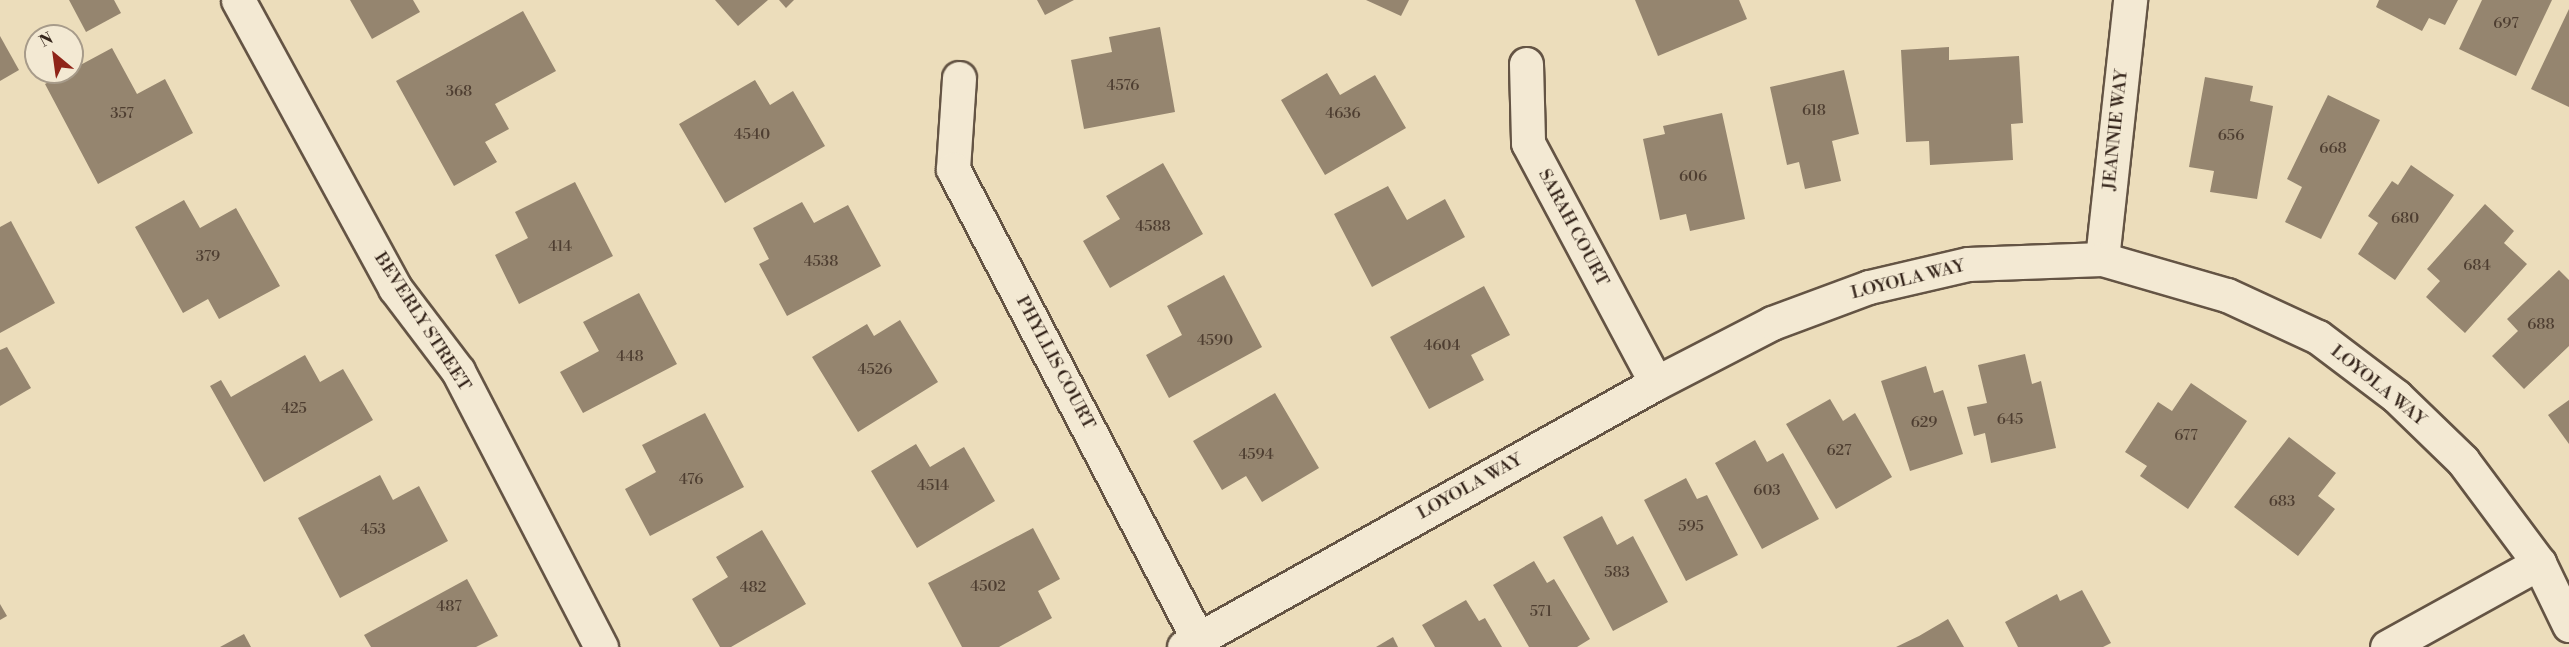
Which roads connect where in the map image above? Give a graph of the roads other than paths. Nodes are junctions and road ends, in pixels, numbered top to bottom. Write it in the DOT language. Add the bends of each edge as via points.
graph roads {
  1 [pos="238,0"];
  2 [pos="2130,0"];
  3 [pos="1526,64"];
  4 [pos="959,78"];
  5 [pos="2102,259"];
  6 [pos="1656,383"];
  7 [pos="2539,563"];
  8 [pos="2569,625"];
  9 [pos="1191,643"];
  10 [pos="601,647"];
  11 [pos="2387,647"];
  1 -- 10 [label="street, BEVERLY STREET" via="395,288 458,371"];
  2 -- 5 [label="street, JEANNIE WAY"];
  3 -- 6 [label="street, SARAH COURT" via="1528,143"];
  4 -- 9 [label="street, PHYLLIS COURT" via="953,169"];
  5 -- 6 [label="street, LOYOLA WAY" via="1968,264 1869,287 1772,323"];
  5 -- 7 [label="street, LOYOLA WAY" via="2227,295 2318,338 2396,396 2463,460"];
  6 -- 9 [label="street, LOYOLA WAY"];
  7 -- 8 [label="street, LOYOLA WAY"];
  7 -- 11 [label="street"];
}
